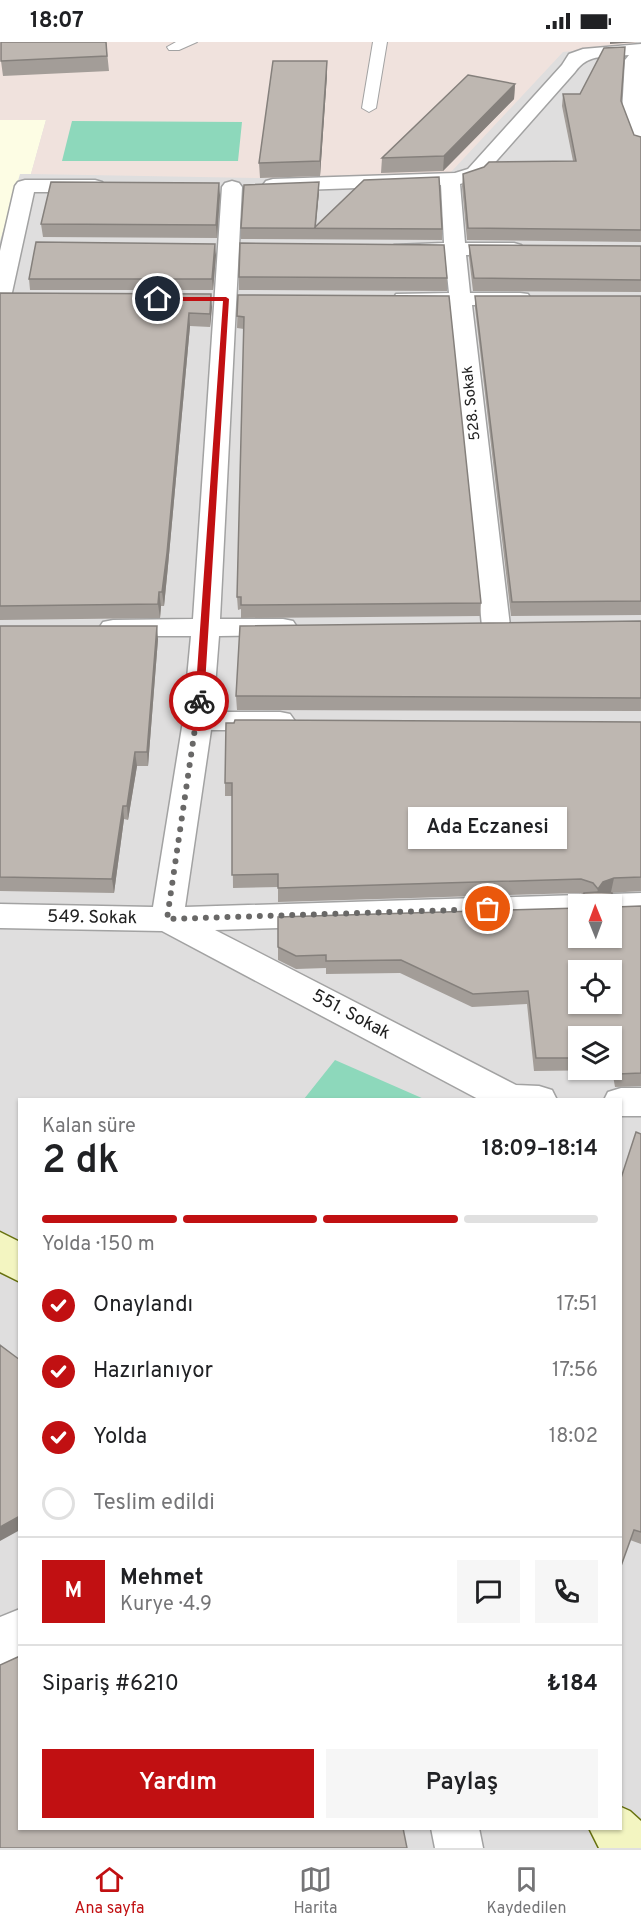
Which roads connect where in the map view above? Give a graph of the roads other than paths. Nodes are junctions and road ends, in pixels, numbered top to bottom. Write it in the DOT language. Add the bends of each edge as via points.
graph roads {
  1 [pos="190,42"];
  2 [pos="380,42"];
  3 [pos="174,47"];
  4 [pos="641,49"];
  5 [pos="641,54"];
  6 [pos="369,108"];
  7 [pos="641,142"];
  8 [pos="450,179"];
  9 [pos="117,186"];
  10 [pos="12,245"];
  11 [pos="35,245"];
  12 [pos="383,248"];
  13 [pos="455,249"];
  14 [pos="536,250"];
  15 [pos="0,298"];
  16 [pos="24,298"];
  17 [pos="379,299"];
  18 [pos="461,299"];
  19 [pos="540,299"];
  20 [pos="496,626"];
  21 [pos="206,627"];
  22 [pos="310,627"];
  23 [pos="92,629"];
  24 [pos="198,721"];
  25 [pos="306,721"];
  26 [pos="641,905"];
  27 [pos="622,906"];
  28 [pos="568,907"];
  29 [pos="0,916"];
  30 [pos="167,919"];
  31 [pos="509,1098"];
  32 [pos="622,1102"];
  33 [pos="641,1102"];
  34 [pos="0,1249"];
  35 [pos="18,1263"];
  36 [pos="18,1632"];
  37 [pos="0,1642"];
  38 [pos="455,1830"];
  39 [pos="615,1830"];
  40 [pos="459,1848"];
  41 [pos="633,1848"];
  1 -- 3 [label="lane"];
  2 -- 6 [label="lane"];
  4 -- 8 [label="street" via="575,58 475,173"];
  5 -- 7 [label="street" via="634,60 631,112"];
  8 -- 13 [label="street, 528. Sokak"];
  8 -- 21 [label="street" via="221,186 229,247"];
  9 -- 10 [label="street" via="24,186"];
  10 -- 11 [label="street"];
  10 -- 15 [label="street"];
  12 -- 13 [label="street"];
  13 -- 14 [label="street"];
  13 -- 18 [label="street, 528. Sokak"];
  15 -- 16 [label="street"];
  17 -- 18 [label="street"];
  18 -- 19 [label="street"];
  18 -- 20 [label="street, 528. Sokak"];
  21 -- 22 [label="street"];
  21 -- 23 [label="street"];
  21 -- 24 [label="street"];
  24 -- 25 [label="street"];
  24 -- 30 [label="street"];
  26 -- 27 [label="street"];
  28 -- 30 [label="street, 549. Sokak"];
  29 -- 30 [label="street, 549. Sokak"];
  30 -- 31 [label="street, 551. Sokak"];
  32 -- 33 [label="street"];
  34 -- 35 [label="main road"];
  36 -- 37 [label="street"];
  38 -- 40 [label="street"];
  39 -- 41 [label="main road"];
}
